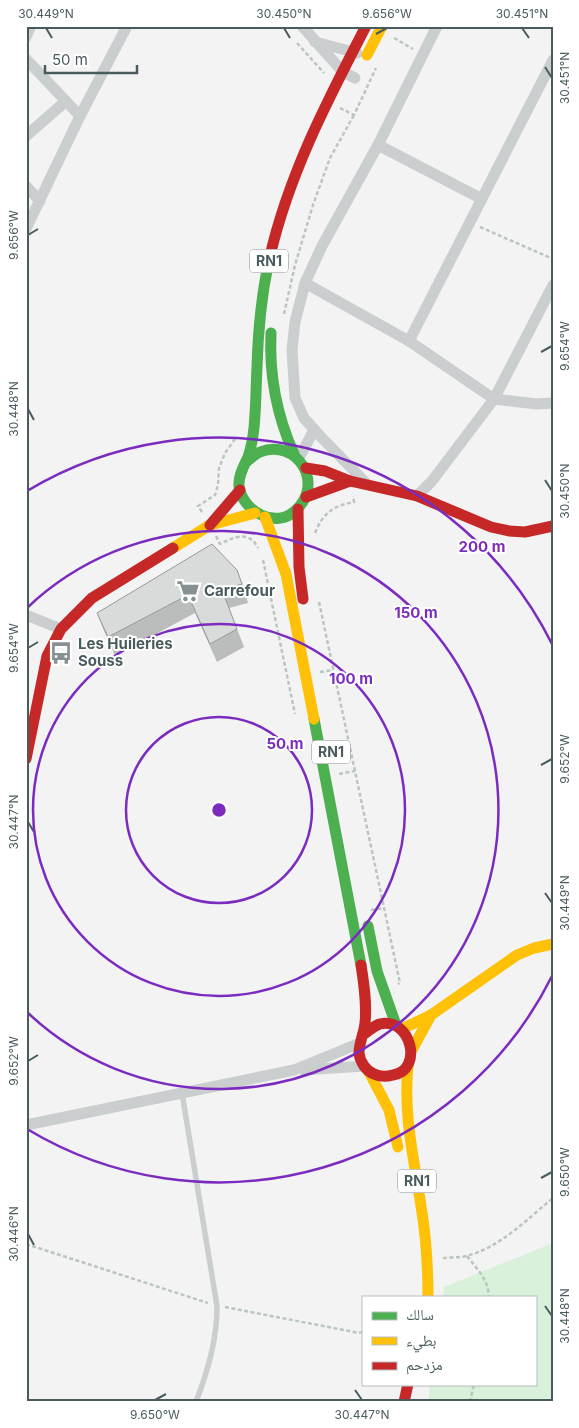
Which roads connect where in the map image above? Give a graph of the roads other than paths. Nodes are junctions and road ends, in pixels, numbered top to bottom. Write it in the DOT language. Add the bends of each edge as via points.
graph roads {
  1 [pos="31,26"];
  2 [pos="127,26"];
  3 [pos="302,26"];
  4 [pos="366,26"];
  5 [pos="382,26"];
  6 [pos="437,26"];
  7 [pos="26,37"];
  8 [pos="315,42"];
  9 [pos="353,51"];
  10 [pos="26,60"];
  11 [pos="553,60"];
  12 [pos="358,71"];
  13 [pos="343,72"];
  14 [pos="65,102"];
  15 [pos="80,116"];
  16 [pos="26,136"];
  17 [pos="378,145"];
  18 [pos="319,147"];
  19 [pos="309,171"];
  20 [pos="26,186"];
  21 [pos="482,199"];
  22 [pos="40,201"];
  23 [pos="26,230"];
  24 [pos="305,283"];
  25 [pos="553,285"];
  26 [pos="272,326"];
  27 [pos="409,341"];
  28 [pos="494,399"];
  29 [pos="553,403"];
  30 [pos="314,430"];
  31 [pos="300,460"];
  32 [pos="245,463"];
  33 [pos="350,481"];
  34 [pos="367,484"];
  35 [pos="240,490"];
  36 [pos="417,496"];
  37 [pos="306,497"];
  38 [pos="298,508"];
  39 [pos="260,515"];
  40 [pos="210,525"];
  41 [pos="553,526"];
  42 [pos="26,615"];
  43 [pos="61,630"];
  44 [pos="26,759"];
  45 [pos="340,793"];
  46 [pos="364,911"];
  47 [pos="553,944"];
  48 [pos="432,1015"];
  49 [pos="399,1027"];
  50 [pos="362,1039"];
  51 [pos="413,1048"];
  52 [pos="408,1066"];
  53 [pos="367,1069"];
  54 [pos="294,1070"];
  55 [pos="182,1093"];
  56 [pos="26,1125"];
  57 [pos="400,1159"];
  58 [pos="410,1208"];
  59 [pos="412,1225"];
  60 [pos="428,1296"];
  61 [pos="408,1386"];
  62 [pos="196,1402"];
  63 [pos="404,1402"];
  1 -- 7 [label="street"];
  2 -- 15 [label="street"];
  3 -- 8 [label="street"];
  4 -- 9 [label="main road, RN1"];
  5 -- 12 [label="main road"];
  6 -- 17 [label="street"];
  8 -- 9 [label="street"];
  8 -- 13 [label="street"];
  9 -- 12 [label="street"];
  9 -- 13 [label="main road, RN1"];
  10 -- 14 [label="street"];
  11 -- 21 [label="street"];
  12 -- 13 [label="street"];
  13 -- 32 [label="main road, RN1" via="308,142 279,220 264,286 258,330 255,416"];
  14 -- 15 [label="street"];
  14 -- 16 [label="street"];
  15 -- 22 [label="street"];
  17 -- 21 [label="street"];
  17 -- 24 [label="street"];
  18 -- 19 [label="main road"];
  20 -- 22 [label="street"];
  21 -- 27 [label="street"];
  22 -- 23 [label="street"];
  24 -- 27 [label="street"];
  24 -- 30 [label="street" via="292,350 295,398"];
  25 -- 28 [label="street"];
  26 -- 31 [label="main road" via="274,399 281,426"];
  27 -- 28 [label="street"];
  28 -- 29 [label="street"];
  28 -- 36 [label="street"];
  30 -- 31 [label="street"];
  30 -- 34 [label="street"];
  31 -- 32 [label="main road" via="280,449 264,450"];
  31 -- 33 [label="main road"];
  31 -- 37 [label="main road" via="309,482"];
  32 -- 35 [label="main road, RN1"];
  33 -- 34 [label="main road"];
  33 -- 37 [label="main road"];
  34 -- 36 [label="main road"];
  35 -- 39 [label="main road, RN1" via="248,507"];
  35 -- 40 [label="main road"];
  36 -- 41 [label="main road" via="491,527 509,531 525,532"];
  37 -- 38 [label="main road"];
  38 -- 39 [label="main road" via="283,517"];
  38 -- 45 [label="main road, RN1" via="300,582"];
  39 -- 40 [label="main road"];
  39 -- 50 [label="main road, RN1" via="286,574 357,942 365,996"];
  40 -- 43 [label="main road" via="92,598"];
  42 -- 43 [label="street"];
  43 -- 44 [label="main road" via="48,656"];
  46 -- 49 [label="main road" via="377,971"];
  47 -- 48 [label="main road" via="518,955"];
  48 -- 49 [label="main road"];
  48 -- 51 [label="main road"];
  49 -- 50 [label="main road" via="378,1024 370,1028"];
  49 -- 51 [label="main road"];
  50 -- 53 [label="main road, RN1" via="359,1055"];
  50 -- 54 [label="street"];
  51 -- 52 [label="main road, RN1"];
  52 -- 53 [label="main road" via="390,1077 379,1076"];
  52 -- 60 [label="main road, RN1" via="406,1119 420,1200"];
  53 -- 54 [label="street"];
  53 -- 57 [label="main road, RN1" via="391,1116"];
  54 -- 55 [label="street"];
  55 -- 56 [label="street"];
  55 -- 62 [label="lane" via="217,1306 213,1350"];
  58 -- 59 [label="main road, RN1"];
  61 -- 63 [label="main road"];
}
